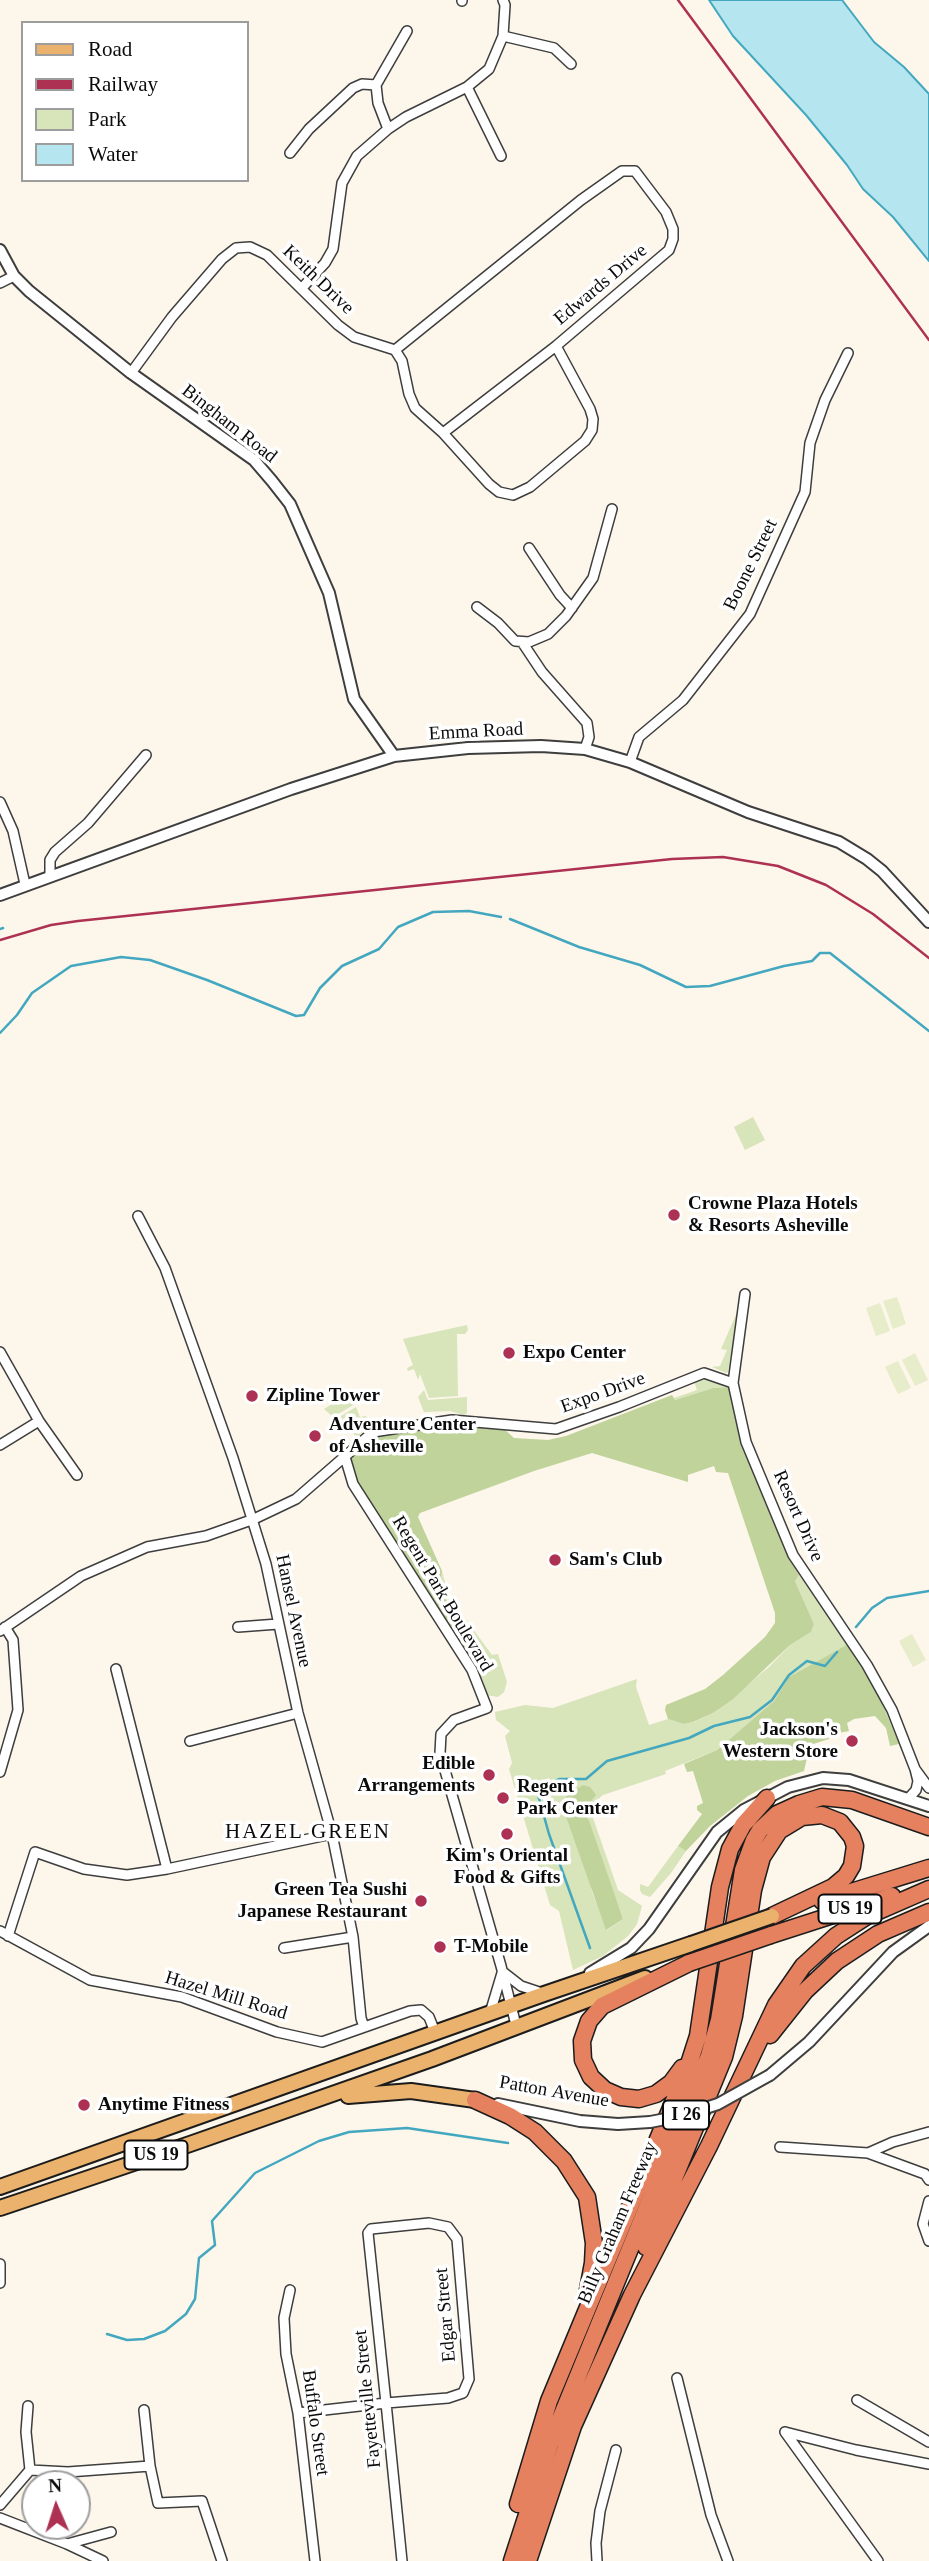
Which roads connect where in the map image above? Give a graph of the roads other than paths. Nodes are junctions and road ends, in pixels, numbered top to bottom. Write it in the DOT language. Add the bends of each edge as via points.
graph roads {
  1 [pos="503,0"];
  2 [pos="407,31"];
  3 [pos="503,36"];
  4 [pos="571,64"];
  5 [pos="376,85"];
  6 [pos="467,87"];
  7 [pos="388,129"];
  8 [pos="290,153"];
  9 [pos="501,156"];
  10 [pos="0,250"];
  11 [pos="14,276"];
  12 [pos="0,283"];
  13 [pos="302,288"];
  14 [pos="556,346"];
  15 [pos="395,349"];
  16 [pos="848,354"];
  17 [pos="131,373"];
  18 [pos="443,433"];
  19 [pos="612,509"];
  20 [pos="529,548"];
  21 [pos="478,607"];
  22 [pos="572,608"];
  23 [pos="522,642"];
  24 [pos="585,749"];
  25 [pos="146,755"];
  26 [pos="394,756"];
  27 [pos="631,762"];
  28 [pos="0,802"];
  29 [pos="50,875"];
  30 [pos="25,884"];
  31 [pos="0,895"];
  32 [pos="929,922"];
  33 [pos="138,1216"];
  34 [pos="744,1294"];
  35 [pos="0,1352"];
  36 [pos="733,1383"];
  37 [pos="39,1422"];
  38 [pos="0,1445"];
  39 [pos="345,1457"];
  40 [pos="77,1475"];
  41 [pos="254,1519"];
  42 [pos="278,1624"];
  43 [pos="238,1626"];
  44 [pos="3,1629"];
  45 [pos="116,1669"];
  46 [pos="298,1713"];
  47 [pos="190,1741"];
  48 [pos="915,1769"];
  49 [pos="0,1772"];
  50 [pos="929,1788"];
  51 [pos="767,1798"];
  52 [pos="908,1799"];
  53 [pos="929,1806"];
  54 [pos="929,1827"];
  55 [pos="332,1833"];
  56 [pos="929,1868"];
  57 [pos="167,1869"];
  58 [pos="929,1888"];
  59 [pos="929,1912"];
  60 [pos="772,1916"];
  61 [pos="929,1926"];
  62 [pos="4,1934"];
  63 [pos="353,1937"];
  64 [pos="284,1948"];
  65 [pos="689,1963"];
  66 [pos="503,1972"];
  67 [pos="567,1986"];
  68 [pos="544,1994"];
  69 [pos="511,2005"];
  70 [pos="490,2013"];
  71 [pos="699,2024"];
  72 [pos="516,2025"];
  73 [pos="364,2027"];
  74 [pos="435,2032"];
  75 [pos="753,2055"];
  76 [pos="475,2100"];
  77 [pos="312,2101"];
  78 [pos="929,2132"];
  79 [pos="780,2147"];
  80 [pos="868,2153"];
  81 [pos="929,2180"];
  82 [pos="0,2187"];
  83 [pos="929,2201"];
  84 [pos="0,2207"];
  85 [pos="457,2239"];
  86 [pos="929,2241"];
  87 [pos="0,2264"];
  88 [pos="0,2283"];
  89 [pos="290,2290"];
  90 [pos="632,2295"];
  91 [pos="575,2340"];
  92 [pos="677,2378"];
  93 [pos="857,2400"];
  94 [pos="386,2403"];
  95 [pos="28,2406"];
  96 [pos="144,2410"];
  97 [pos="298,2413"];
  98 [pos="929,2442"];
  99 [pos="616,2450"];
  100 [pos="929,2464"];
  101 [pos="150,2466"];
  102 [pos="30,2470"];
  103 [pos="91,2470"];
  104 [pos="21,2480"];
  105 [pos="0,2505"];
  106 [pos="0,2518"];
  107 [pos="111,2532"];
  108 [pos="67,2543"];
  109 [pos="103,2561"];
  110 [pos="222,2561"];
  111 [pos="315,2561"];
  112 [pos="402,2561"];
  113 [pos="503,2561"];
  114 [pos="513,2561"];
  115 [pos="528,2561"];
  116 [pos="597,2561"];
  117 [pos="728,2561"];
  118 [pos="878,2561"];
  1 -- 3 [label="street"];
  2 -- 5 [label="street"];
  3 -- 4 [label="street" via="554,48"];
  3 -- 6 [label="street" via="489,69"];
  5 -- 7 [label="street"];
  5 -- 8 [label="street" via="353,88"];
  6 -- 7 [label="street"];
  6 -- 9 [label="street"];
  7 -- 13 [label="street" via="357,156 342,183 333,249"];
  10 -- 11 [label="street, Bingham Road"];
  11 -- 12 [label="street"];
  11 -- 17 [label="street, Bingham Road"];
  13 -- 15 [label="street, Keith Drive" via="354,337"];
  13 -- 17 [label="street, Keith Drive" via="267,255 250,247 236,248 172,317"];
  14 -- 15 [label="street, Edwards Drive" via="669,250 673,229 666,212 635,171 622,171 606,181"];
  14 -- 18 [label="street, Edwards Drive"];
  14 -- 18 [label="street" via="590,409 592,430 530,487 513,495 499,492"];
  15 -- 18 [label="street" via="415,408"];
  16 -- 27 [label="street, Boone Street" via="810,443 805,492 750,614 684,700 639,737"];
  17 -- 26 [label="street, Bingham Road" via="254,460 289,504 330,593 354,699"];
  19 -- 22 [label="street" via="593,578"];
  20 -- 22 [label="street"];
  21 -- 23 [label="street" via="515,641"];
  22 -- 23 [label="street" via="548,634"];
  23 -- 24 [label="street" via="587,723"];
  24 -- 26 [label="street, Emma Road" via="501,747"];
  24 -- 27 [label="street, Emma Road"];
  25 -- 29 [label="street" via="88,823 55,852"];
  26 -- 29 [label="street, Emma Road"];
  27 -- 32 [label="street, Emma Road" via="748,812 839,842 882,871"];
  28 -- 30 [label="street" via="13,831"];
  29 -- 30 [label="street, Emma Road"];
  30 -- 31 [label="street, Emma Road"];
  33 -- 41 [label="street, Hansel Avenue" via="165,1268"];
  34 -- 36 [label="street, Resort Drive"];
  35 -- 37 [label="street"];
  36 -- 39 [label="street, Expo Drive" via="704,1373 556,1429 453,1420 373,1432"];
  36 -- 48 [label="street, Resort Drive" via="746,1441 793,1555 867,1665 892,1710"];
  37 -- 38 [label="street"];
  37 -- 40 [label="street"];
  39 -- 41 [label="street, Expo Drive" via="296,1499"];
  39 -- 66 [label="street, Regent Park Boulevard" via="353,1484 472,1670 486,1708 454,1720 440,1734 440,1753"];
  41 -- 42 [label="street, Hansel Avenue"];
  41 -- 44 [label="street, Expo Drive" via="205,1536 147,1547 81,1576"];
  42 -- 43 [label="street"];
  42 -- 46 [label="street, Hansel Avenue"];
  44 -- 49 [label="street" via="13,1640 18,1710"];
  45 -- 57 [label="street"];
  46 -- 47 [label="street"];
  46 -- 55 [label="street, Hansel Avenue"];
  48 -- 50 [label="street, Resort Drive"];
  48 -- 52 [label="street" via="916,1790"];
  51 -- 52 [label="street" via="810,1780 835,1778"];
  51 -- 67 [label="street" via="717,1832 631,1948"];
  51 -- 71 [label="highway" via="743,1825 730,1849"];
  52 -- 53 [label="street"];
  54 -- 114 [label="highway, Billy Graham Freeway / I 26" via="852,1800 822,1797 777,1814 754,1840 741,1879 709,2056 550,2444"];
  55 -- 57 [label="street"];
  55 -- 63 [label="street, Hansel Avenue"];
  56 -- 60 [label="highway, US 19"];
  57 -- 62 [label="street" via="127,1874 84,1869 35,1852"];
  58 -- 65 [label="highway, Patton Avenue / US 19, bridge" via="873,1901"];
  58 -- 75 [label="highway, I 26" via="867,1916 819,1950 776,2005"];
  59 -- 75 [label="highway" via="878,1934 837,1961 805,1991"];
  60 -- 67 [label="main road, US 19, bridge"];
  60 -- 90 [label="highway" via="846,1876 855,1846 840,1822 822,1815 802,1817 779,1831 762,1857 724,2057 631,2284"];
  61 -- 76 [label="street, Patton Avenue, bridge" via="893,1952 809,2042 769,2075 718,2104 681,2116 618,2124"];
  62 -- 73 [label="street, Hazel Mill Road" via="90,1980 181,1997 277,2032 321,2042"];
  63 -- 64 [label="street"];
  63 -- 73 [label="street, Hansel Avenue"];
  65 -- 71 [label="highway" via="596,2011 584,2031 583,2060 597,2085 612,2095 648,2097 677,2076"];
  65 -- 72 [label="main road, Patton Avenue / US 19"];
  66 -- 68 [label="street" via="521,1986"];
  66 -- 69 [label="street, Regent Park Boulevard"];
  66 -- 70 [label="street"];
  67 -- 68 [label="main road, US 19"];
  68 -- 69 [label="main road, US 19"];
  69 -- 70 [label="main road, US 19"];
  69 -- 72 [label="street, Regent Park Boulevard"];
  70 -- 74 [label="main road, US 19"];
  71 -- 91 [label="highway" via="688,2067"];
  72 -- 77 [label="main road, Patton Avenue / US 19"];
  73 -- 74 [label="street, Hazel Mill Road" via="421,2010"];
  74 -- 82 [label="main road, US 19"];
  75 -- 90 [label="highway, I 26"];
  76 -- 77 [label="main road, Patton Avenue" via="399,2091"];
  76 -- 91 [label="highway" via="535,2132 564,2161 587,2197 593,2263"];
  77 -- 84 [label="main road, Patton Avenue / US 19"];
  78 -- 80 [label="street"];
  79 -- 80 [label="street"];
  80 -- 81 [label="street" via="925,2174"];
  83 -- 86 [label="street" via="923,2224"];
  85 -- 94 [label="street, Edgar Street" via="468,2379 463,2393"];
  85 -- 94 [label="street, Fayetteville Street" via="448,2227 429,2223 368,2233"];
  87 -- 88 [label="street"];
  89 -- 97 [label="street, Buffalo Street" via="284,2318 286,2354"];
  90 -- 115 [label="highway, I 26" via="573,2426"];
  91 -- 113 [label="highway" via="549,2401"];
  92 -- 117 [label="street" via="711,2515"];
  93 -- 98 [label="street"];
  94 -- 97 [label="street"];
  94 -- 112 [label="street, Fayetteville Street"];
  95 -- 102 [label="street"];
  96 -- 101 [label="street"];
  97 -- 111 [label="street, Buffalo Street"];
  99 -- 116 [label="street" via="600,2511"];
  100 -- 118 [label="street" via="785,2432"];
  101 -- 103 [label="street"];
  101 -- 110 [label="street" via="158,2504 202,2501"];
  104 -- 105 [label="street"];
  106 -- 108 [label="street"];
  107 -- 108 [label="street"];
  108 -- 109 [label="street"];
}
